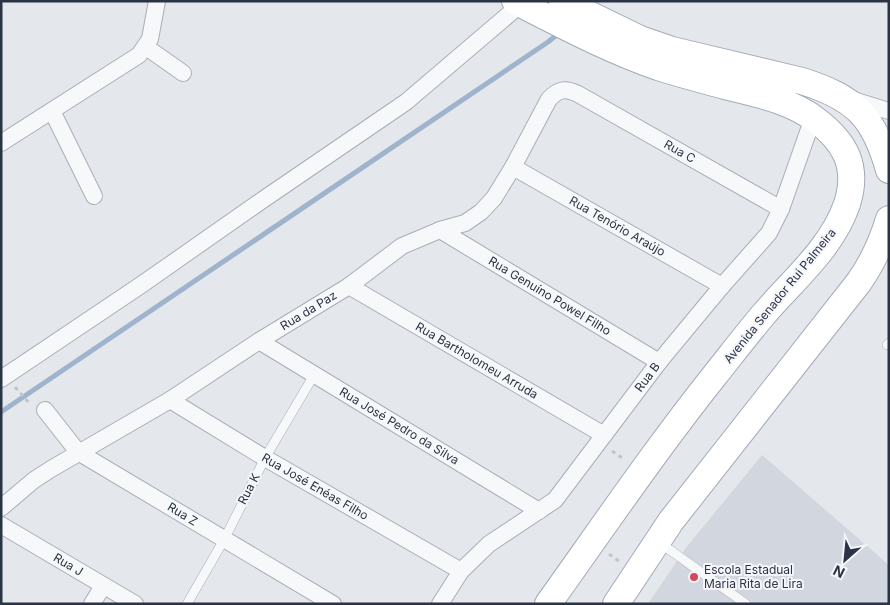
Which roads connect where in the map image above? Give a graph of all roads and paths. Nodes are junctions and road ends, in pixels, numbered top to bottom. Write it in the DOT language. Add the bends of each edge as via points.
graph roads {
  1 [pos="157,1"];
  2 [pos="562,1"];
  3 [pos="525,6"];
  4 [pos="615,40"];
  5 [pos="146,47"];
  6 [pos="183,73"];
  7 [pos="578,94"];
  8 [pos="843,97"];
  9 [pos="889,111"];
  10 [pos="56,118"];
  11 [pos="813,118"];
  12 [pos="1,142"];
  13 [pos="513,167"];
  14 [pos="889,170"];
  15 [pos="94,196"];
  16 [pos="781,209"];
  17 [pos="889,219"];
  18 [pos="440,230"];
  19 [pos="350,286"];
  20 [pos="722,286"];
  21 [pos="259,341"];
  22 [pos="659,362"];
  23 [pos="314,375"];
  24 [pos="8,383"];
  25 [pos="170,400"];
  26 [pos="39,409"];
  27 [pos="602,438"];
  28 [pos="78,452"];
  29 [pos="265,458"];
  30 [pos="641,472"];
  31 [pos="1,508"];
  32 [pos="539,511"];
  33 [pos="1,525"];
  34 [pos="224,538"];
  35 [pos="592,542"];
  36 [pos="658,542"];
  37 [pos="462,571"];
  38 [pos="636,574"];
  39 [pos="103,586"];
  40 [pos="92,604"];
  41 [pos="135,604"];
  42 [pos="187,604"];
  43 [pos="333,604"];
  44 [pos="440,604"];
  45 [pos="548,604"];
  46 [pos="616,604"];
  47 [pos="746,604"];
  1 -- 5 [label="street"];
  2 -- 4 [label="main road, Avenida Senador Rui Palmeira"];
  3 -- 4 [label="main road, Avenida Senador Rui Palmeira"];
  3 -- 24 [label="street" via="406,102 264,198"];
  4 -- 8 [label="main road, Avenida Senador Rui Palmeira" via="640,39 672,50 802,81"];
  4 -- 11 [label="main road, Avenida Senador Rui Palmeira" via="658,67 765,96"];
  5 -- 6 [label="street"];
  5 -- 10 [label="street"];
  7 -- 13 [label="street, Rua da Paz" via="562,90 549,99"];
  7 -- 16 [label="street, Rua C"];
  8 -- 9 [label="street"];
  8 -- 14 [label="main road, Avenida Senador Rui Palmeira" via="862,113 875,131"];
  10 -- 12 [label="street"];
  10 -- 15 [label="street"];
  11 -- 16 [label="street, Rua B"];
  11 -- 30 [label="main road, Avenida Senador Rui Palmeira" via="832,133 845,150 850,170 850,190 837,227 824,247 763,315"];
  13 -- 18 [label="street, Rua da Paz" via="482,212 465,223"];
  13 -- 20 [label="street, Rua Tenório Araújo"];
  16 -- 20 [label="street, Rua B" via="770,233"];
  17 -- 36 [label="main road" via="872,264 670,522"];
  18 -- 19 [label="street, Rua da Paz" via="402,246"];
  18 -- 22 [label="street, Rua Genuíno Powel Filho"];
  19 -- 21 [label="street, Rua da Paz"];
  19 -- 27 [label="street, Rua Bartholomeu Arruda"];
  20 -- 22 [label="street, Rua B"];
  21 -- 23 [label="street, Rua José Pedro da Silva"];
  21 -- 25 [label="street, Rua da Paz"];
  22 -- 27 [label="street, Rua B"];
  23 -- 29 [label="lane, Rua K"];
  23 -- 32 [label="street, Rua José Pedro da Silva"];
  24 -- 26 [label="path"];
  25 -- 28 [label="street, Rua da Paz"];
  25 -- 29 [label="street, Rua José Enéas Filho"];
  26 -- 28 [label="street, Rua Z"];
  27 -- 30 [label="path"];
  27 -- 32 [label="street, Rua B" via="555,500"];
  28 -- 31 [label="street, Rua da Paz" via="34,480"];
  28 -- 34 [label="street, Rua Z"];
  29 -- 34 [label="lane, Rua K"];
  29 -- 37 [label="street, Rua José Enéas Filho"];
  30 -- 35 [label="main road, Avenida Senador Rui Palmeira"];
  32 -- 37 [label="street, Rua B" via="489,544"];
  33 -- 39 [label="street, Rua J"];
  34 -- 42 [label="lane, Rua K"];
  34 -- 43 [label="street, Rua Z"];
  35 -- 38 [label="path"];
  35 -- 45 [label="main road, Avenida Senador Rui Palmeira"];
  36 -- 38 [label="main road"];
  36 -- 47 [label="lane"];
  37 -- 44 [label="street, Rua B"];
  38 -- 46 [label="main road"];
  39 -- 40 [label="street"];
  39 -- 41 [label="street, Rua J"];
}
